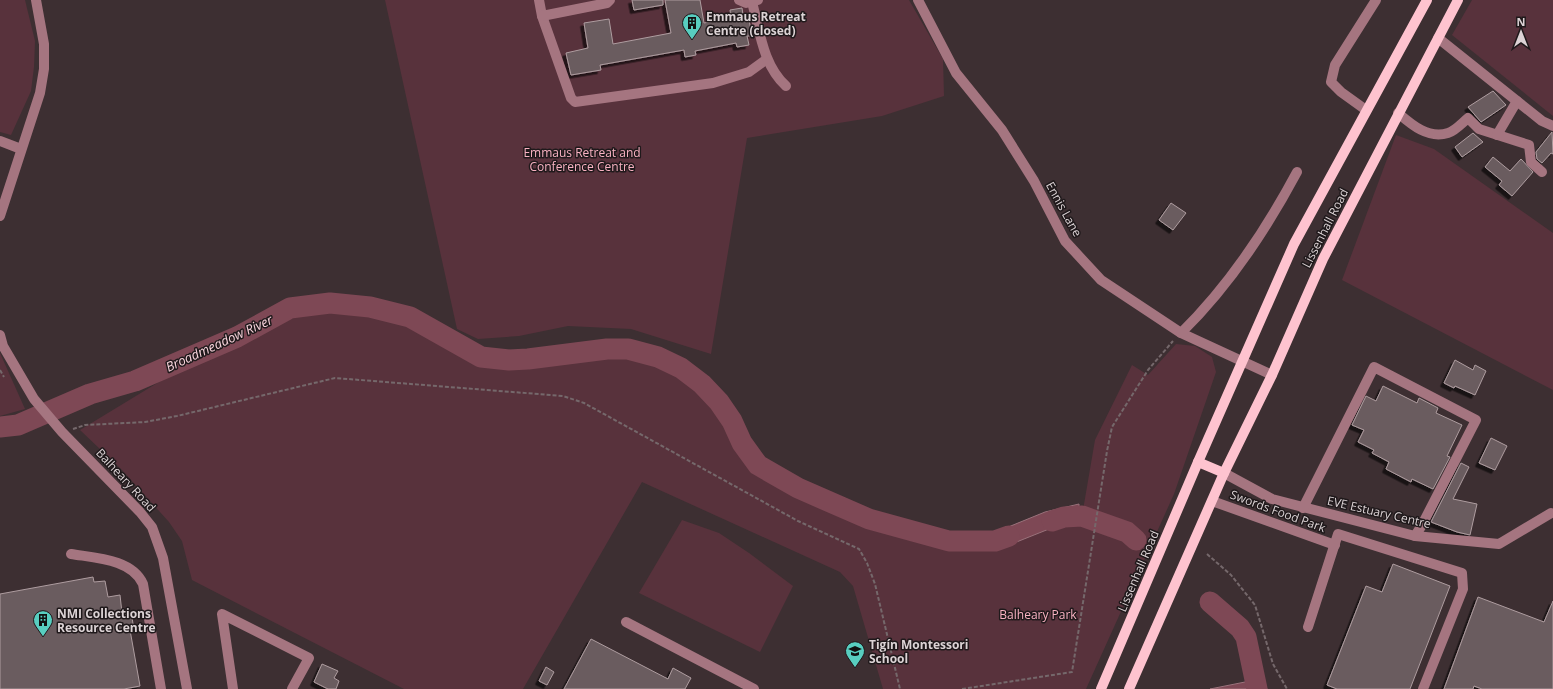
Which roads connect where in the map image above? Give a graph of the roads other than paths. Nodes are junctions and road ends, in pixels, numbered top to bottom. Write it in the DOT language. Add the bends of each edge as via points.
graph roads {
  1 [pos="36,0"];
  2 [pos="539,0"];
  3 [pos="610,0"];
  4 [pos="739,0"];
  5 [pos="918,0"];
  6 [pos="1376,0"];
  7 [pos="1427,0"];
  8 [pos="1458,0"];
  9 [pos="755,1"];
  10 [pos="542,16"];
  11 [pos="1438,38"];
  12 [pos="767,59"];
  13 [pos="786,86"];
  14 [pos="1517,101"];
  15 [pos="1366,110"];
  16 [pos="1398,113"];
  17 [pos="1553,126"];
  18 [pos="1497,135"];
  19 [pos="0,141"];
  20 [pos="21,149"];
  21 [pos="1297,172"];
  22 [pos="1542,172"];
  23 [pos="0,216"];
  24 [pos="1181,333"];
  25 [pos="0,336"];
  26 [pos="1244,361"];
  27 [pos="1272,375"];
  28 [pos="1198,462"];
  29 [pos="1224,473"];
  30 [pos="1212,501"];
  31 [pos="1303,508"];
  32 [pos="1551,513"];
  33 [pos="1415,536"];
  34 [pos="1335,545"];
  35 [pos="71,554"];
  36 [pos="626,622"];
  37 [pos="1308,626"];
  38 [pos="161,689"];
  39 [pos="187,689"];
  40 [pos="233,689"];
  41 [pos="292,689"];
  42 [pos="754,689"];
  43 [pos="1102,689"];
  44 [pos="1129,689"];
  45 [pos="1423,689"];
  1 -- 20 [label="street" via="42,32 44,69 40,93"];
  2 -- 10 [label="street"];
  3 -- 10 [label="street" via="606,3"];
  4 -- 9 [label="street"];
  5 -- 24 [label="street, Ennis Lane" via="956,72 1002,130 1034,181 1065,240 1101,280"];
  6 -- 15 [label="street" via="1335,65 1331,82"];
  7 -- 15 [label="main road, Lissenhall Road"];
  8 -- 11 [label="main road, Lissenhall Road"];
  9 -- 12 [label="street"];
  10 -- 12 [label="street" via="571,98 575,102 713,83 749,72"];
  11 -- 14 [label="street"];
  11 -- 16 [label="main road, Lissenhall Road"];
  12 -- 13 [label="street" via="777,78"];
  14 -- 17 [label="street" via="1542,121"];
  14 -- 18 [label="street"];
  15 -- 26 [label="main road, Lissenhall Road" via="1294,244"];
  16 -- 18 [label="street" via="1413,127 1433,134 1449,133 1468,118 1479,129"];
  16 -- 27 [label="main road, Lissenhall Road" via="1323,259"];
  18 -- 22 [label="street" via="1529,145 1531,162"];
  19 -- 20 [label="street"];
  20 -- 23 [label="street"];
  21 -- 24 [label="street" via="1276,210 1230,277"];
  24 -- 26 [label="street, Ennis Lane"];
  25 -- 39 [label="street, Balheary Road" via="3,346 34,399 152,527 163,558"];
  26 -- 27 [label="street, Ennis Lane"];
  26 -- 28 [label="main road, Lissenhall Road"];
  27 -- 29 [label="main road, Lissenhall Road"];
  28 -- 29 [label="main road"];
  28 -- 43 [label="main road, Lissenhall Road"];
  29 -- 30 [label="main road, Lissenhall Road"];
  29 -- 31 [label="street, EVE Estuary Centre" via="1272,499"];
  30 -- 34 [label="street, Swords Food Park"];
  30 -- 44 [label="main road, Lissenhall Road"];
  31 -- 33 [label="street, EVE Estuary Centre"];
  31 -- 33 [label="street" via="1374,367 1476,420"];
  32 -- 33 [label="street, EVE Estuary Centre" via="1499,544"];
  34 -- 37 [label="street"];
  34 -- 45 [label="street" via="1338,534 1462,573 1463,589"];
  35 -- 38 [label="street" via="128,567 140,577 144,584"];
  36 -- 42 [label="street"];
  40 -- 41 [label="street" via="222,614 309,658"];
}
